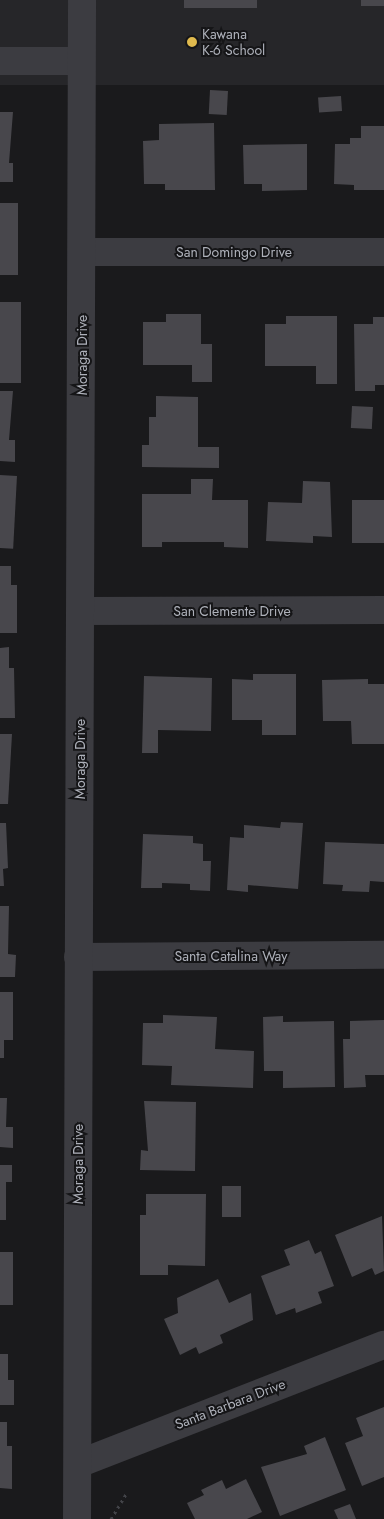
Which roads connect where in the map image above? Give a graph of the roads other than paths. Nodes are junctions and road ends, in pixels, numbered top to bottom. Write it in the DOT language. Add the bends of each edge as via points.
graph roads {
  1 [pos="82,0"];
  2 [pos="0,61"];
  3 [pos="81,61"];
  4 [pos="83,252"];
  5 [pos="384,252"];
  6 [pos="384,610"];
  7 [pos="81,611"];
  8 [pos="384,956"];
  9 [pos="78,957"];
  10 [pos="384,1345"];
  11 [pos="78,1464"];
  12 [pos="77,1519"];
  1 -- 3 [label="street, Moraga Drive"];
  2 -- 3 [label="street"];
  3 -- 4 [label="street, Moraga Drive"];
  4 -- 5 [label="street, San Domingo Drive"];
  4 -- 7 [label="street, Moraga Drive"];
  6 -- 7 [label="street, San Clemente Drive"];
  7 -- 9 [label="street, Moraga Drive"];
  8 -- 9 [label="street, Santa Catalina Way"];
  9 -- 11 [label="street, Moraga Drive"];
  10 -- 11 [label="street, Santa Barbara Drive"];
  11 -- 12 [label="street, Moraga Drive"];
}
